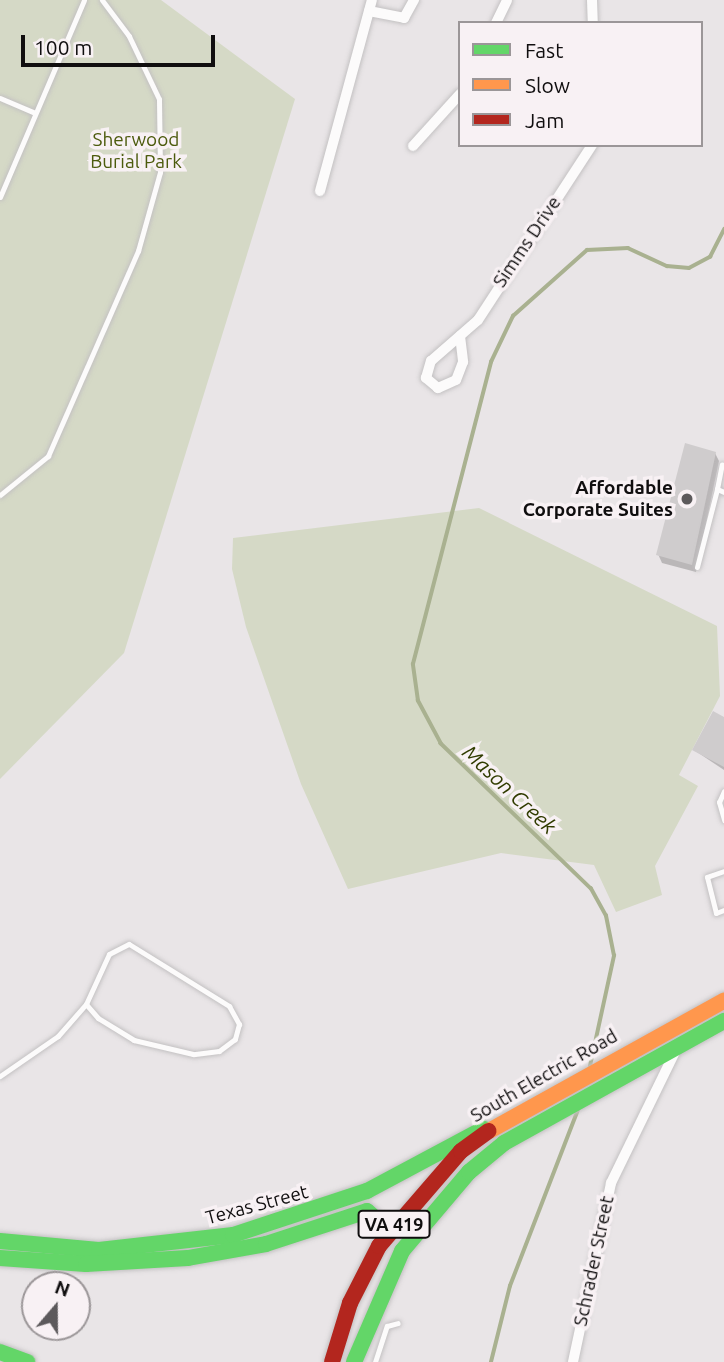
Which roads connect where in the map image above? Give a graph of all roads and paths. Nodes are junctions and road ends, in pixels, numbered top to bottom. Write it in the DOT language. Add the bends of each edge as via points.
graph roads {
  1 [pos="84,0"];
  2 [pos="102,0"];
  3 [pos="414,0"];
  4 [pos="507,0"];
  5 [pos="592,0"];
  6 [pos="370,5"];
  7 [pos="497,21"];
  8 [pos="593,21"];
  9 [pos="458,96"];
  10 [pos="0,98"];
  11 [pos="35,113"];
  12 [pos="413,146"];
  13 [pos="591,147"];
  14 [pos="320,191"];
  15 [pos="0,197"];
  16 [pos="460,336"];
  17 [pos="722,464"];
  18 [pos="721,491"];
  19 [pos="0,495"];
  20 [pos="697,567"];
  21 [pos="724,791"];
  22 [pos="724,820"];
  23 [pos="724,871"];
  24 [pos="724,910"];
  25 [pos="724,1001"];
  26 [pos="86,1004"];
  27 [pos="724,1021"];
  28 [pos="676,1050"];
  29 [pos="0,1076"];
  30 [pos="504,1120"];
  31 [pos="389,1231"];
  32 [pos="0,1241"];
  33 [pos="0,1258"];
  34 [pos="398,1323"];
  35 [pos="0,1352"];
  36 [pos="27,1362"];
  37 [pos="332,1362"];
  38 [pos="354,1362"];
  39 [pos="375,1362"];
  40 [pos="573,1362"];
  1 -- 11 [label="lane"];
  2 -- 19 [label="lane" via="130,36 159,99 160,172 138,251 48,456"];
  3 -- 6 [label="street" via="404,18"];
  4 -- 7 [label="street"];
  5 -- 8 [label="street"];
  6 -- 14 [label="street"];
  9 -- 12 [label="street"];
  10 -- 11 [label="lane"];
  11 -- 15 [label="lane"];
  13 -- 16 [label="street, Simms Drive" via="478,320"];
  16 -- 16 [label="street, Simms Drive" via="461,369 449,387 438,388 426,370"];
  17 -- 18 [label="lane"];
  18 -- 20 [label="lane"];
  21 -- 22 [label="lane" via="719,802"];
  23 -- 24 [label="lane" via="707,877 716,913"];
  25 -- 30 [label="main road, South Electric Road"];
  26 -- 26 [label="lane" via="134,1040 193,1054 219,1051 239,1031 229,1006 129,944 109,954"];
  26 -- 29 [label="lane" via="58,1036"];
  27 -- 28 [label="main road, South Electric Road"];
  28 -- 38 [label="main road, South Electric Road" via="547,1118 469,1172 423,1221 384,1283"];
  28 -- 40 [label="street, Schrader Street" via="611,1183"];
  30 -- 31 [label="main road, South Electric Road / VA 419" via="435,1175"];
  30 -- 32 [label="main road, Texas Street" via="367,1191 233,1235 99,1250"];
  31 -- 33 [label="main road, Texas Street" via="367,1211 266,1244 188,1258 86,1264"];
  31 -- 37 [label="main road, South Electric Road / VA 419" via="350,1303"];
  34 -- 39 [label="lane" via="387,1326"];
  35 -- 36 [label="main road"];
}
